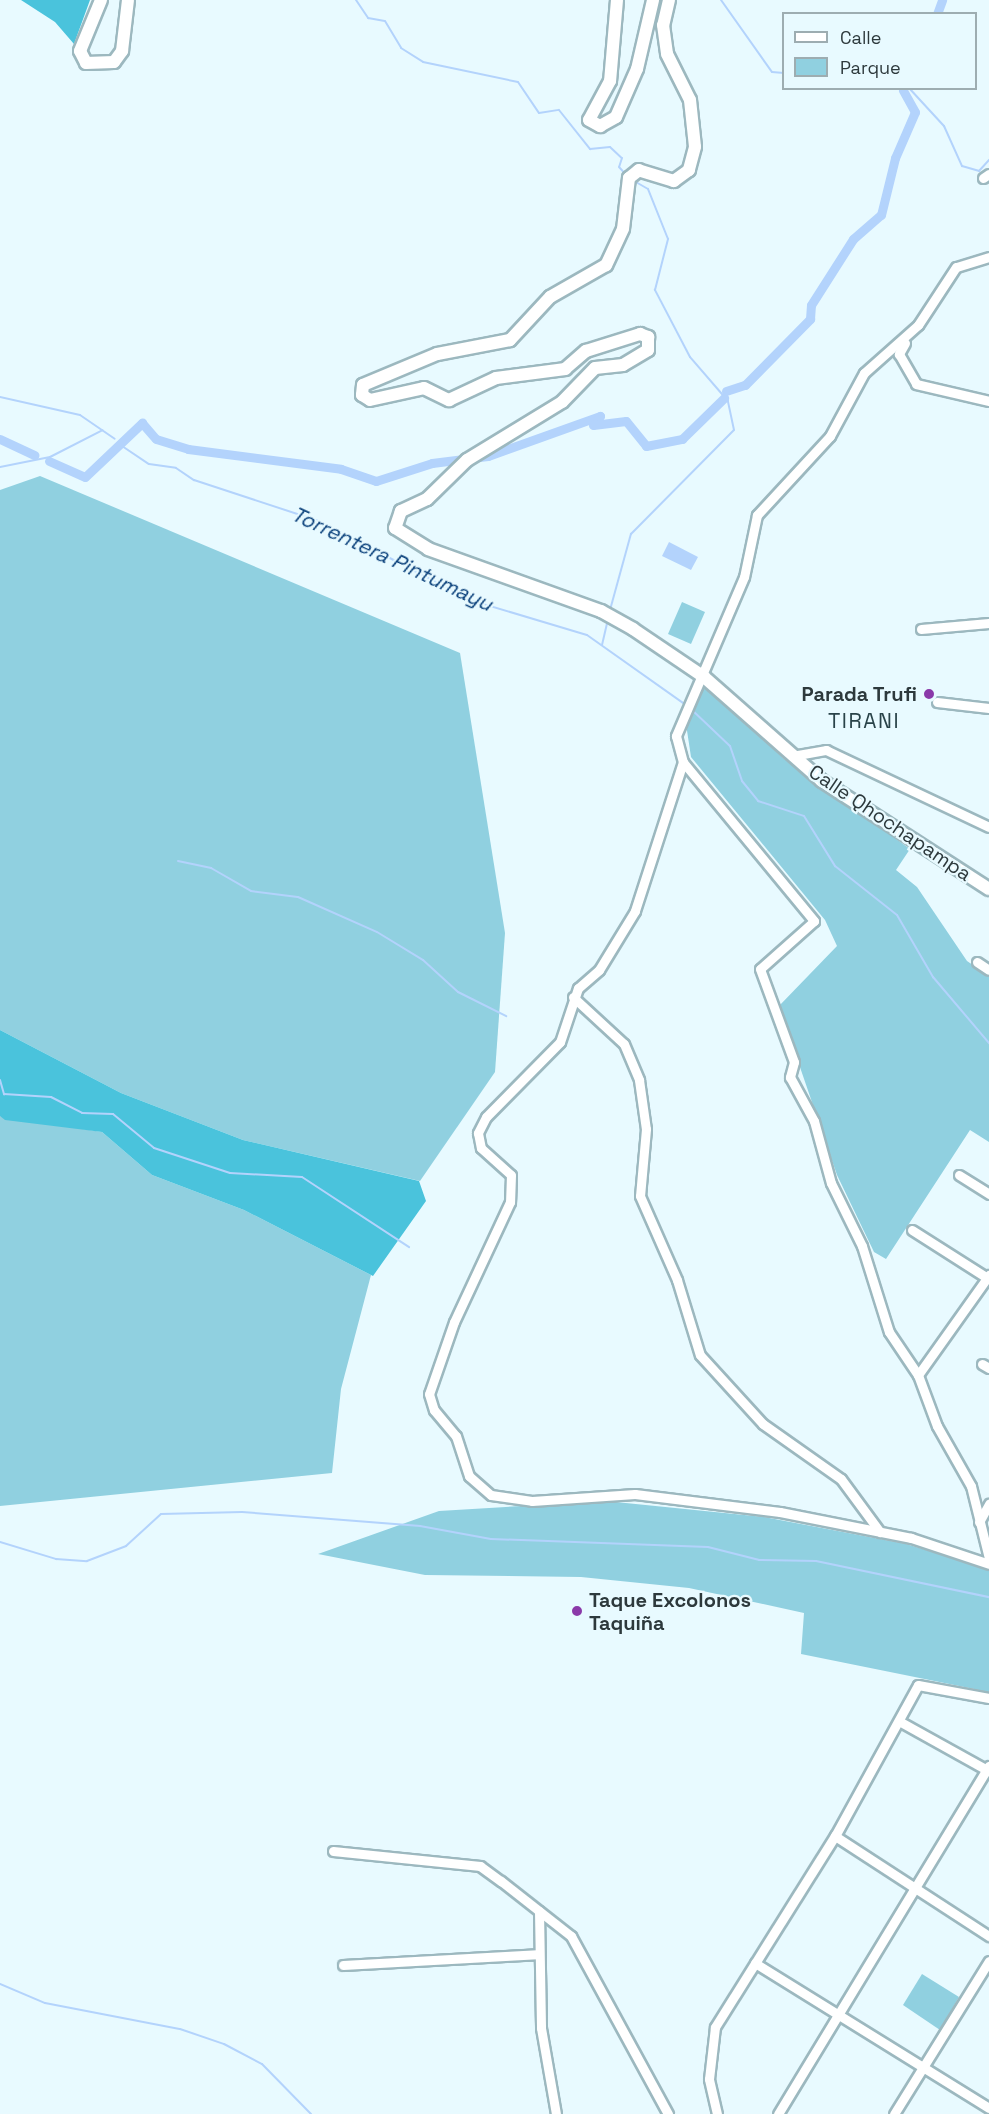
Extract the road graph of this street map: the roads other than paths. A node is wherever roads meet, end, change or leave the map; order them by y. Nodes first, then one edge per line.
1 (101, 0) edge
2 (128, 0) edge
3 (617, 0) edge
4 (653, 0) edge
5 (669, 0) edge
6 (989, 257) edge
7 (909, 337) junction
8 (989, 401) edge
9 (989, 622) edge
10 (921, 629) dead end
11 (701, 682) junction
12 (937, 702) dead end
13 (989, 708) edge
14 (792, 756) junction
15 (683, 762) junction
16 (989, 827) edge
17 (989, 889) edge
18 (977, 963) dead end
19 (989, 970) edge
20 (573, 997) junction
21 (959, 1175) dead end
22 (989, 1194) edge
23 (912, 1230) dead end
24 (988, 1277) edge
25 (918, 1375) junction
26 (989, 1504) edge
27 (979, 1522) junction
28 (880, 1532) junction
29 (989, 1558) edge
30 (989, 1564) edge
31 (989, 1698) edge
32 (899, 1721) junction
33 (988, 1768) edge
34 (834, 1836) junction
35 (333, 1851) dead end
36 (916, 1888) junction
37 (539, 1911) junction
38 (989, 1936) edge
39 (537, 1954) junction
40 (989, 1961) edge
41 (755, 1963) junction
42 (343, 1965) dead end
43 (840, 2013) junction
44 (923, 2067) junction
45 (989, 2108) edge
46 (556, 2114) edge
47 (668, 2114) edge
48 (717, 2114) edge
49 (778, 2114) edge
50 (894, 2114) edge

1 - 2 street
3 - 4 street
5 - 11 street, Calle Qhochapampa
6 - 7 street
7 - 8 street
7 - 11 street
9 - 10 street
11 - 14 street, Calle Qhochapampa
11 - 15 street
12 - 13 street
14 - 16 street
14 - 17 street, Calle Qhochapampa
15 - 20 street
15 - 25 street
18 - 19 street
20 - 28 street
20 - 28 street
21 - 22 street
23 - 24 street
24 - 25 street
25 - 27 street
26 - 27 street
27 - 29 street
28 - 30 street
31 - 32 street
32 - 33 street
32 - 34 street
33 - 36 street
34 - 36 street
34 - 41 street
35 - 37 street
36 - 38 street
36 - 43 street
37 - 39 street
37 - 47 street
39 - 42 street
39 - 46 street
40 - 44 street
41 - 43 street
41 - 48 street
43 - 44 street
43 - 49 street
44 - 45 street
44 - 50 street

